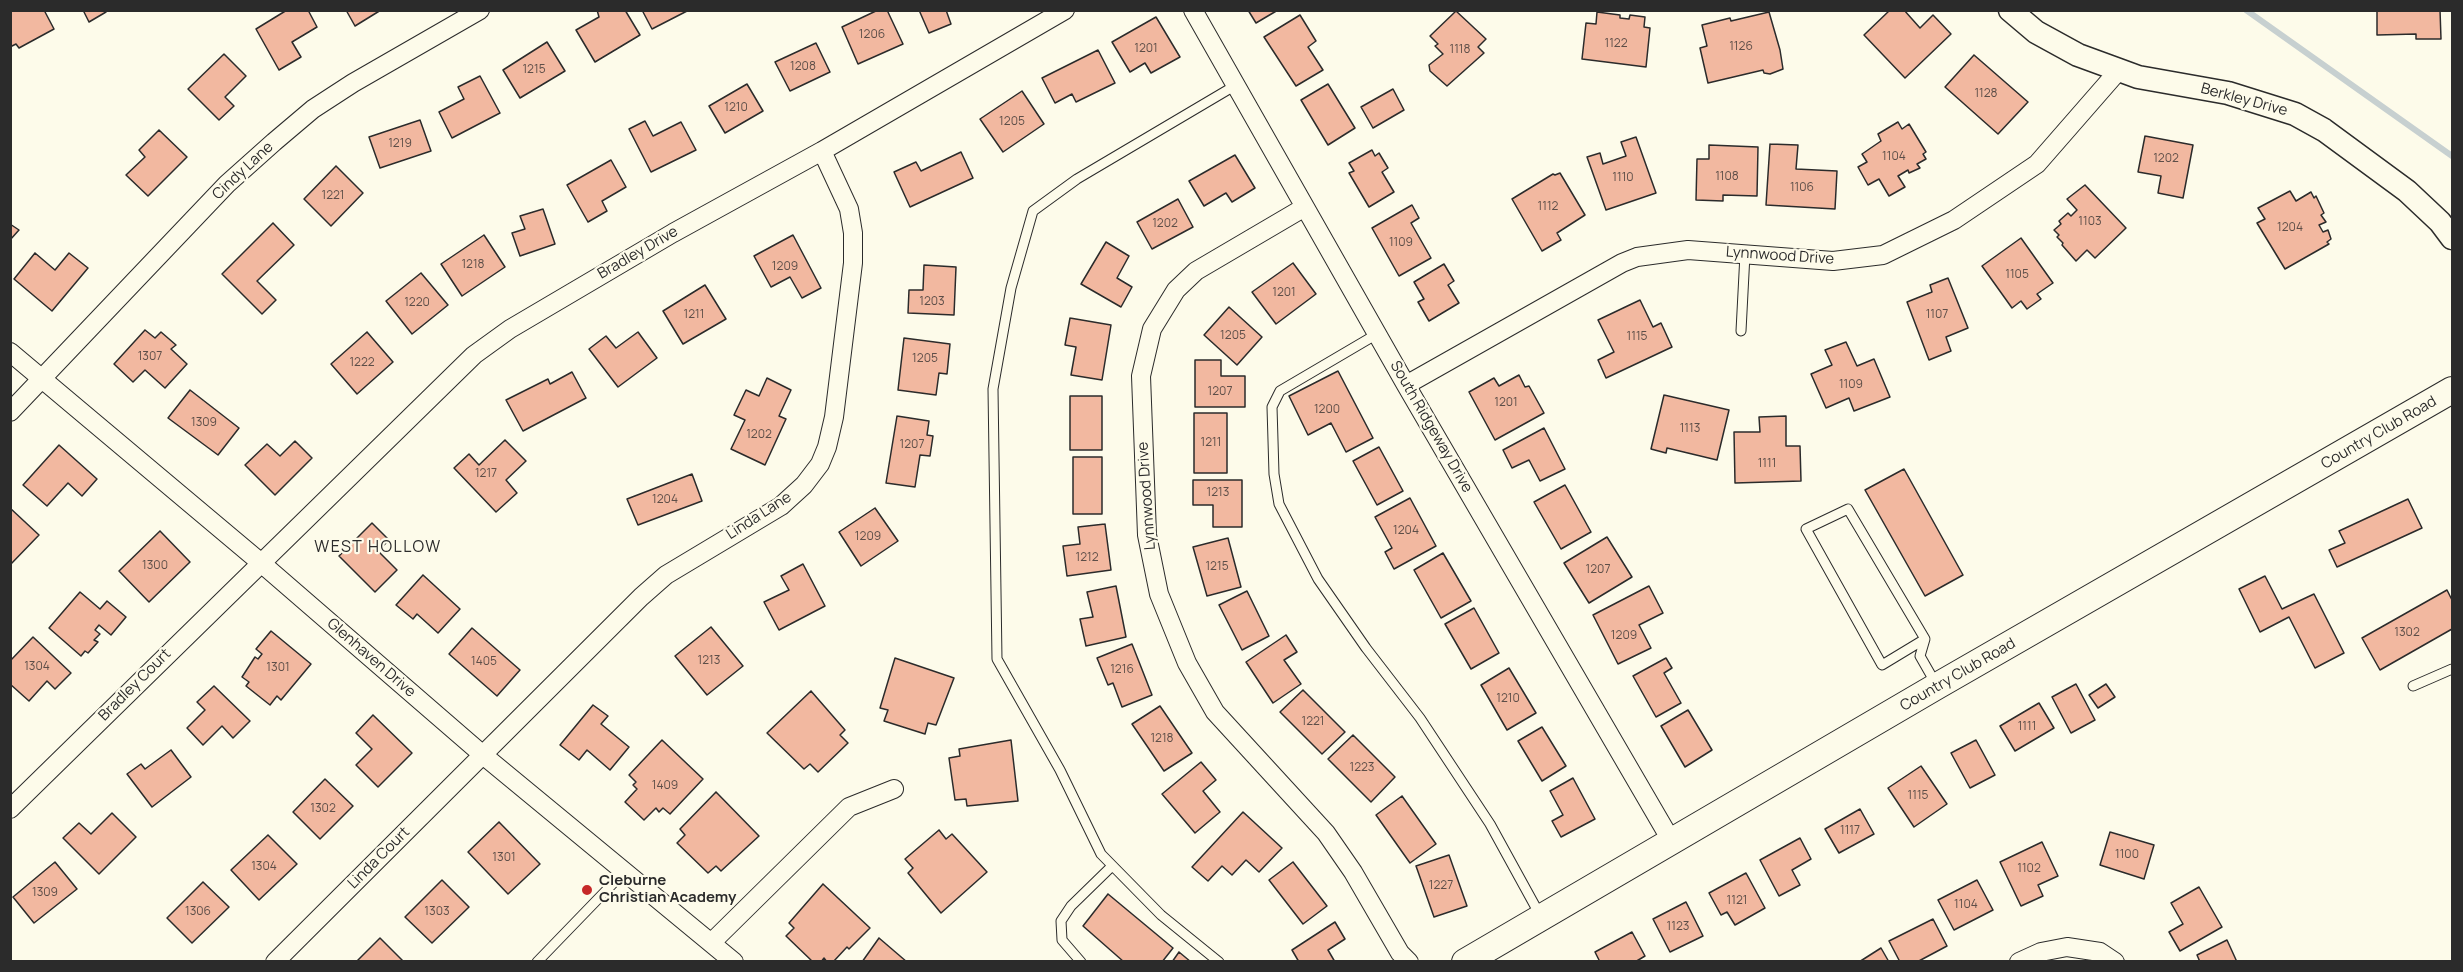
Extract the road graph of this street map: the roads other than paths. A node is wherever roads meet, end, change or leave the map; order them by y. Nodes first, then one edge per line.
1 (480, 10) edge
2 (1065, 10) edge
3 (1193, 10) edge
4 (2010, 10) edge
5 (2119, 70) junction
6 (1236, 85) junction
7 (822, 151) junction
8 (1305, 207) junction
9 (2452, 238) edge
10 (1745, 254) junction
11 (1741, 331) dead end
12 (1377, 334) junction
13 (10, 352) edge
14 (43, 379) junction
15 (1406, 385) junction
16 (2452, 390) edge
17 (10, 412) edge
18 (260, 562) junction
19 (1925, 639) junction
20 (2452, 669) edge
21 (1937, 686) junction
22 (2413, 686) dead end
23 (483, 755) junction
24 (894, 789) dead end
25 (10, 809) edge
26 (1672, 842) junction
27 (1112, 866) junction
28 (625, 871) junction
29 (1541, 918) junction
30 (712, 942) junction
31 (275, 962) edge
32 (537, 962) edge
33 (734, 962) edge
34 (1081, 962) edge
35 (1219, 962) edge
36 (1409, 962) edge
37 (1465, 962) edge
38 (2019, 962) edge
39 (2115, 962) edge

1 - 14 street, Cindy Lane
2 - 7 street, Bradley Drive
3 - 6 street, South Ridgeway Drive
4 - 5 street, Berkley Drive
5 - 9 street, Berkley Drive
5 - 10 street, Lynnwood Drive
6 - 8 street, South Ridgeway Drive
6 - 27 lane
7 - 18 street, Bradley Drive
7 - 23 street, Linda Lane
8 - 12 street, South Ridgeway Drive
8 - 36 street, Lynnwood Drive
10 - 11 lane
10 - 15 street, Lynnwood Drive
12 - 15 street, South Ridgeway Drive
12 - 29 lane
13 - 14 street, Glenhaven Drive
14 - 17 street, Cindy Lane
14 - 18 street, Glenhaven Drive
15 - 26 street, South Ridgeway Drive
16 - 21 main road, Country Club Road
18 - 23 street, Glenhaven Drive
18 - 25 street, Bradley Court
19 - 19 lane
19 - 21 lane
20 - 22 lane
21 - 26 main road, Country Club Road
23 - 28 street, Glenhaven Drive
23 - 31 street, Linda Court
24 - 30 street
26 - 29 main road, Country Club Road
27 - 34 lane
27 - 35 lane
28 - 30 street, Glenhaven Drive
28 - 32 lane
29 - 37 main road, Country Club Road
30 - 33 street, Glenhaven Drive
38 - 39 street

